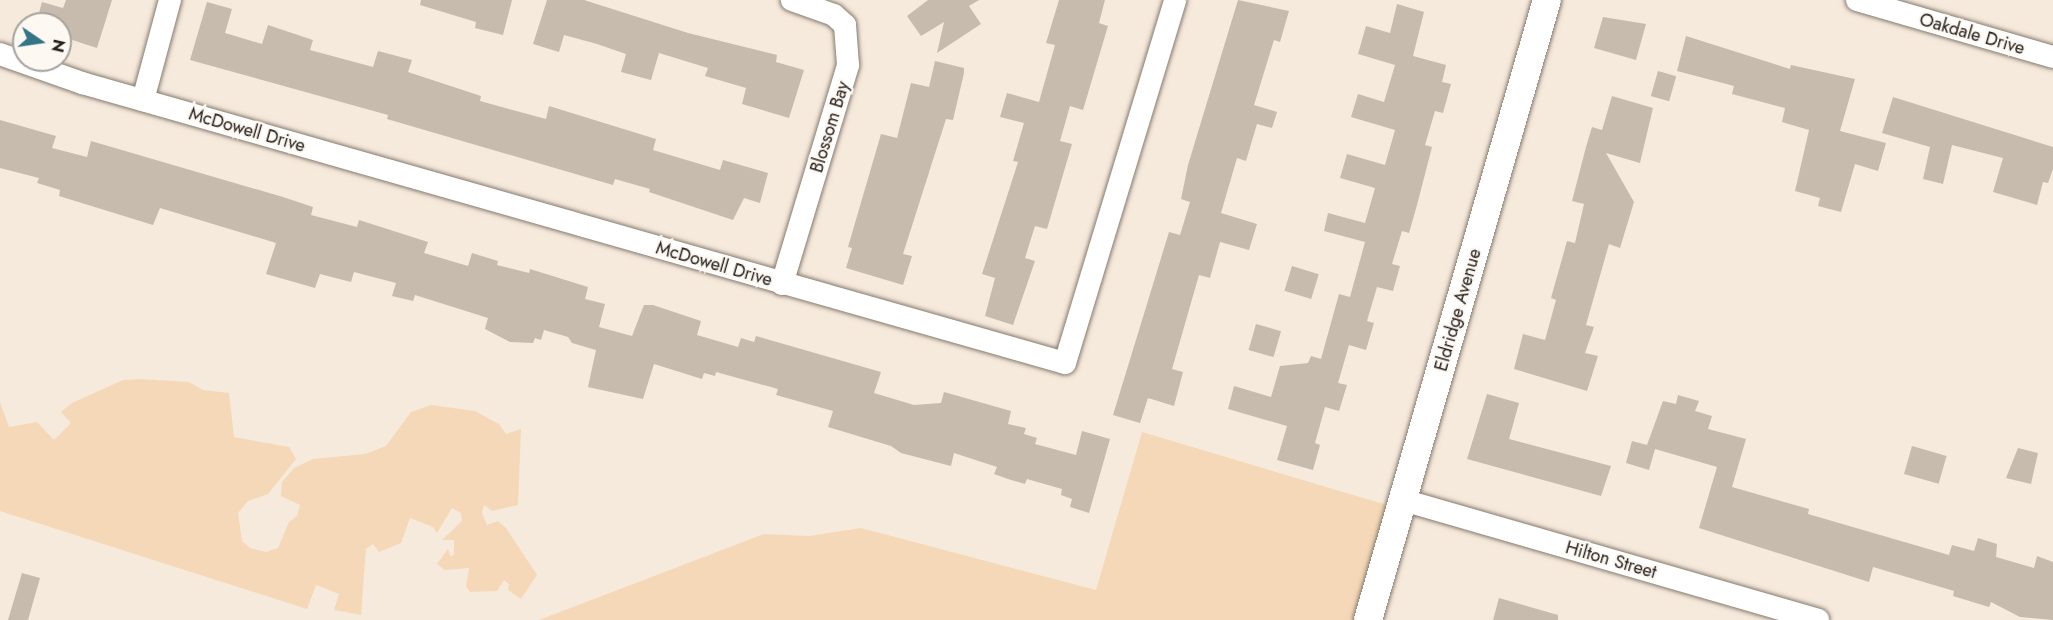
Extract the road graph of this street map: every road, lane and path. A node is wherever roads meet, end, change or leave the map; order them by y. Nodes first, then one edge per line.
1 (170, 0) edge
2 (792, 0) edge
3 (1175, 0) edge
4 (1547, 0) edge
5 (1857, 0) edge
6 (0, 54) edge
7 (2053, 57) edge
8 (143, 100) junction
9 (782, 284) junction
10 (1403, 500) junction
11 (1368, 620) edge
12 (1818, 620) edge

1 - 8 street
2 - 9 street, Blossom Bay
3 - 9 street, McDowell Drive
4 - 10 street, Eldridge Avenue
5 - 7 street, Oakdale Drive
6 - 8 street, McDowell Drive
8 - 9 street, McDowell Drive
10 - 11 street, Eldridge Avenue
10 - 12 street, Hilton Street

